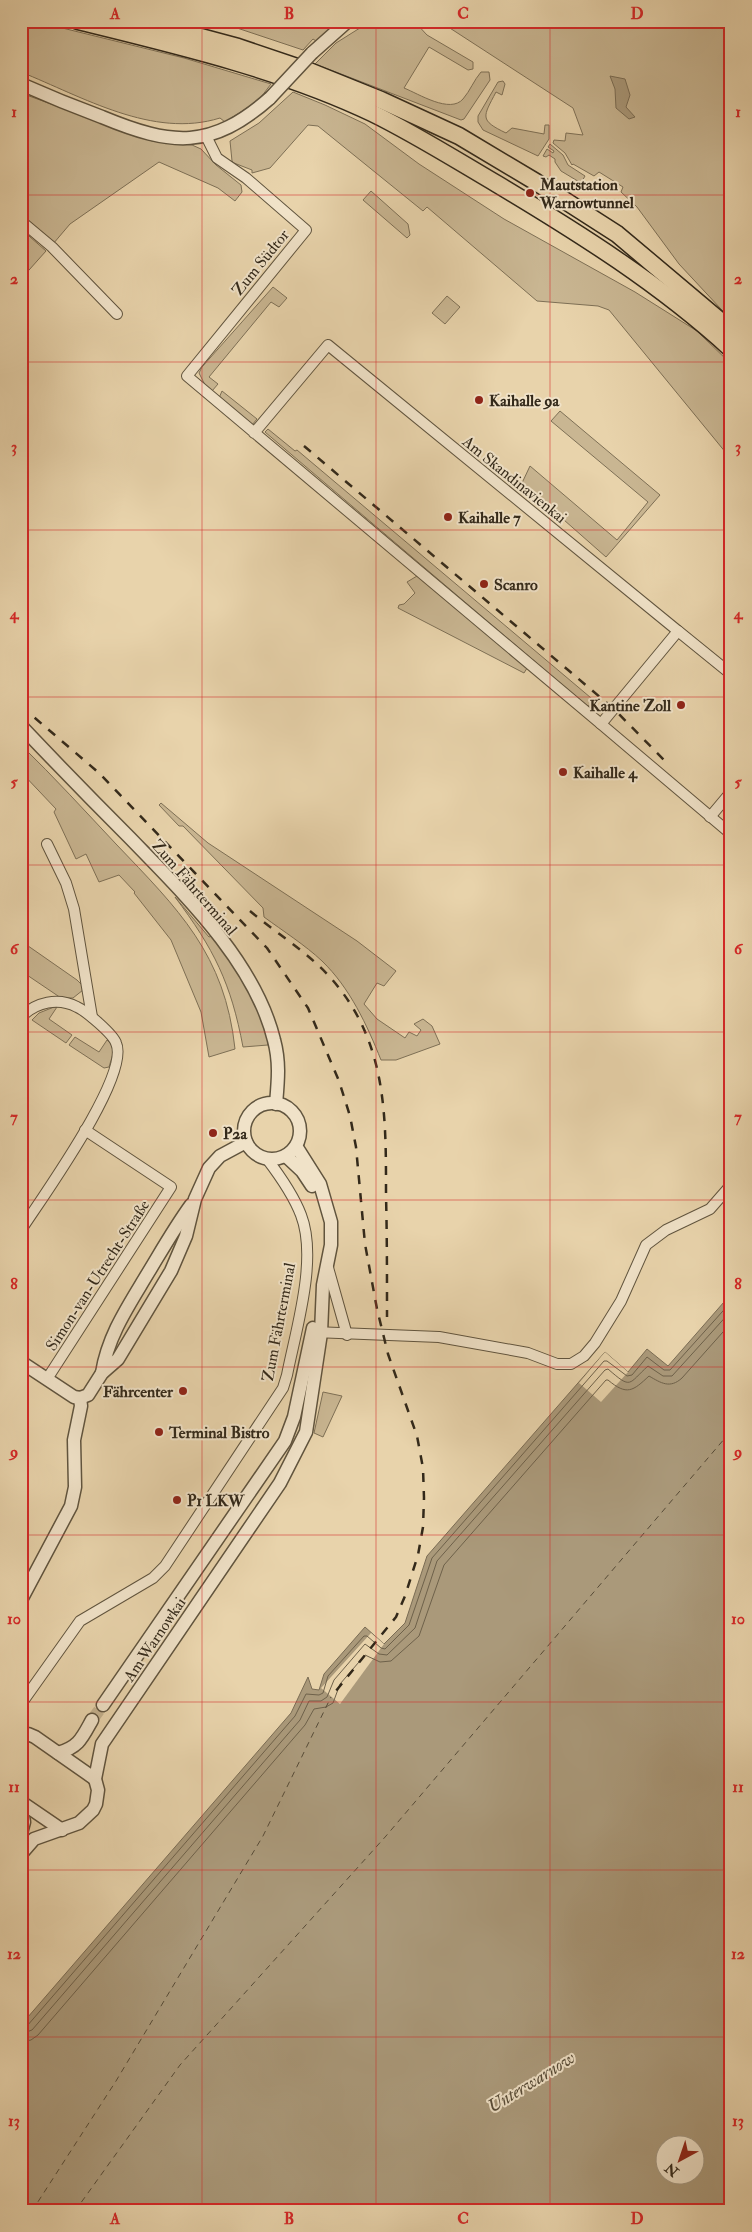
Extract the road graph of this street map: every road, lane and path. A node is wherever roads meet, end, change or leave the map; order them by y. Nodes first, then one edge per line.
1 (78, 21) edge
2 (141, 21) edge
3 (348, 21) edge
4 (21, 84) edge
5 (206, 136) junction
6 (21, 221) edge
7 (117, 314) dead end
8 (731, 330) edge
9 (731, 349) edge
10 (254, 433) junction
11 (678, 631) junction
12 (731, 674) edge
13 (601, 724) junction
14 (21, 726) edge
15 (731, 792) edge
16 (710, 817) junction
17 (731, 834) edge
18 (47, 844) dead end
19 (21, 1017) edge
20 (92, 1017) junction
21 (276, 1104) junction
22 (85, 1130) junction
23 (246, 1142) junction
24 (296, 1146) junction
25 (286, 1156) junction
26 (267, 1159) junction
27 (731, 1185) edge
28 (195, 1199) junction
29 (21, 1230) edge
30 (327, 1264) junction
31 (317, 1332) junction
32 (347, 1335) junction
33 (21, 1362) edge
34 (102, 1373) junction
35 (47, 1379) junction
36 (80, 1398) junction
37 (237, 1512) joint
38 (253, 1523) joint
39 (171, 1558) joint
40 (21, 1600) edge
41 (21, 1704) edge
42 (103, 1705) tunnel mouth
43 (92, 1720) tunnel mouth
44 (21, 1734) edge
45 (58, 1753) junction
46 (95, 1779) junction
47 (21, 1804) edge
48 (62, 1830) junction
49 (21, 1833) edge
50 (21, 1854) edge

1 - 9 highway
2 - 8 highway
3 - 5 street, bridge
4 - 5 street
5 - 10 street, Zum Südtor
6 - 7 street
10 - 11 street, Am Skandinavienkai
10 - 13 street
11 - 12 street
11 - 13 street
13 - 16 street
14 - 21 street, Zum Fährterminal
15 - 16 street
16 - 17 street
18 - 20 street
19 - 20 street
20 - 22 street
21 - 23 street
21 - 24 street
22 - 29 street
22 - 35 street, Simon-van-Utrecht-Straße
23 - 26 street, Zum Fährterminal
23 - 28 street
24 - 25 street
24 - 30 street, Zum Fährterminal
25 - 26 street
25 - 31 street, Zum Fährterminal
26 - 39 street, Zum Fährterminal
27 - 32 street
28 - 34 street
28 - 34 street
30 - 31 street, Zum Fährterminal
30 - 32 street
31 - 32 street
31 - 37 street, Zum Fährterminal
31 - 38 street, Zum Fährterminal
33 - 35 street
34 - 36 street
35 - 36 street
36 - 40 street
37 - 42 street, Am Warnowkai
38 - 46 street, Am Warnowkai
39 - 41 street, Am Warnowkai
43 - 45 street
44 - 45 street
45 - 46 street
46 - 48 street, Am Warnowkai
47 - 48 street
47 - 49 street
48 - 50 street, Am Warnowkai

